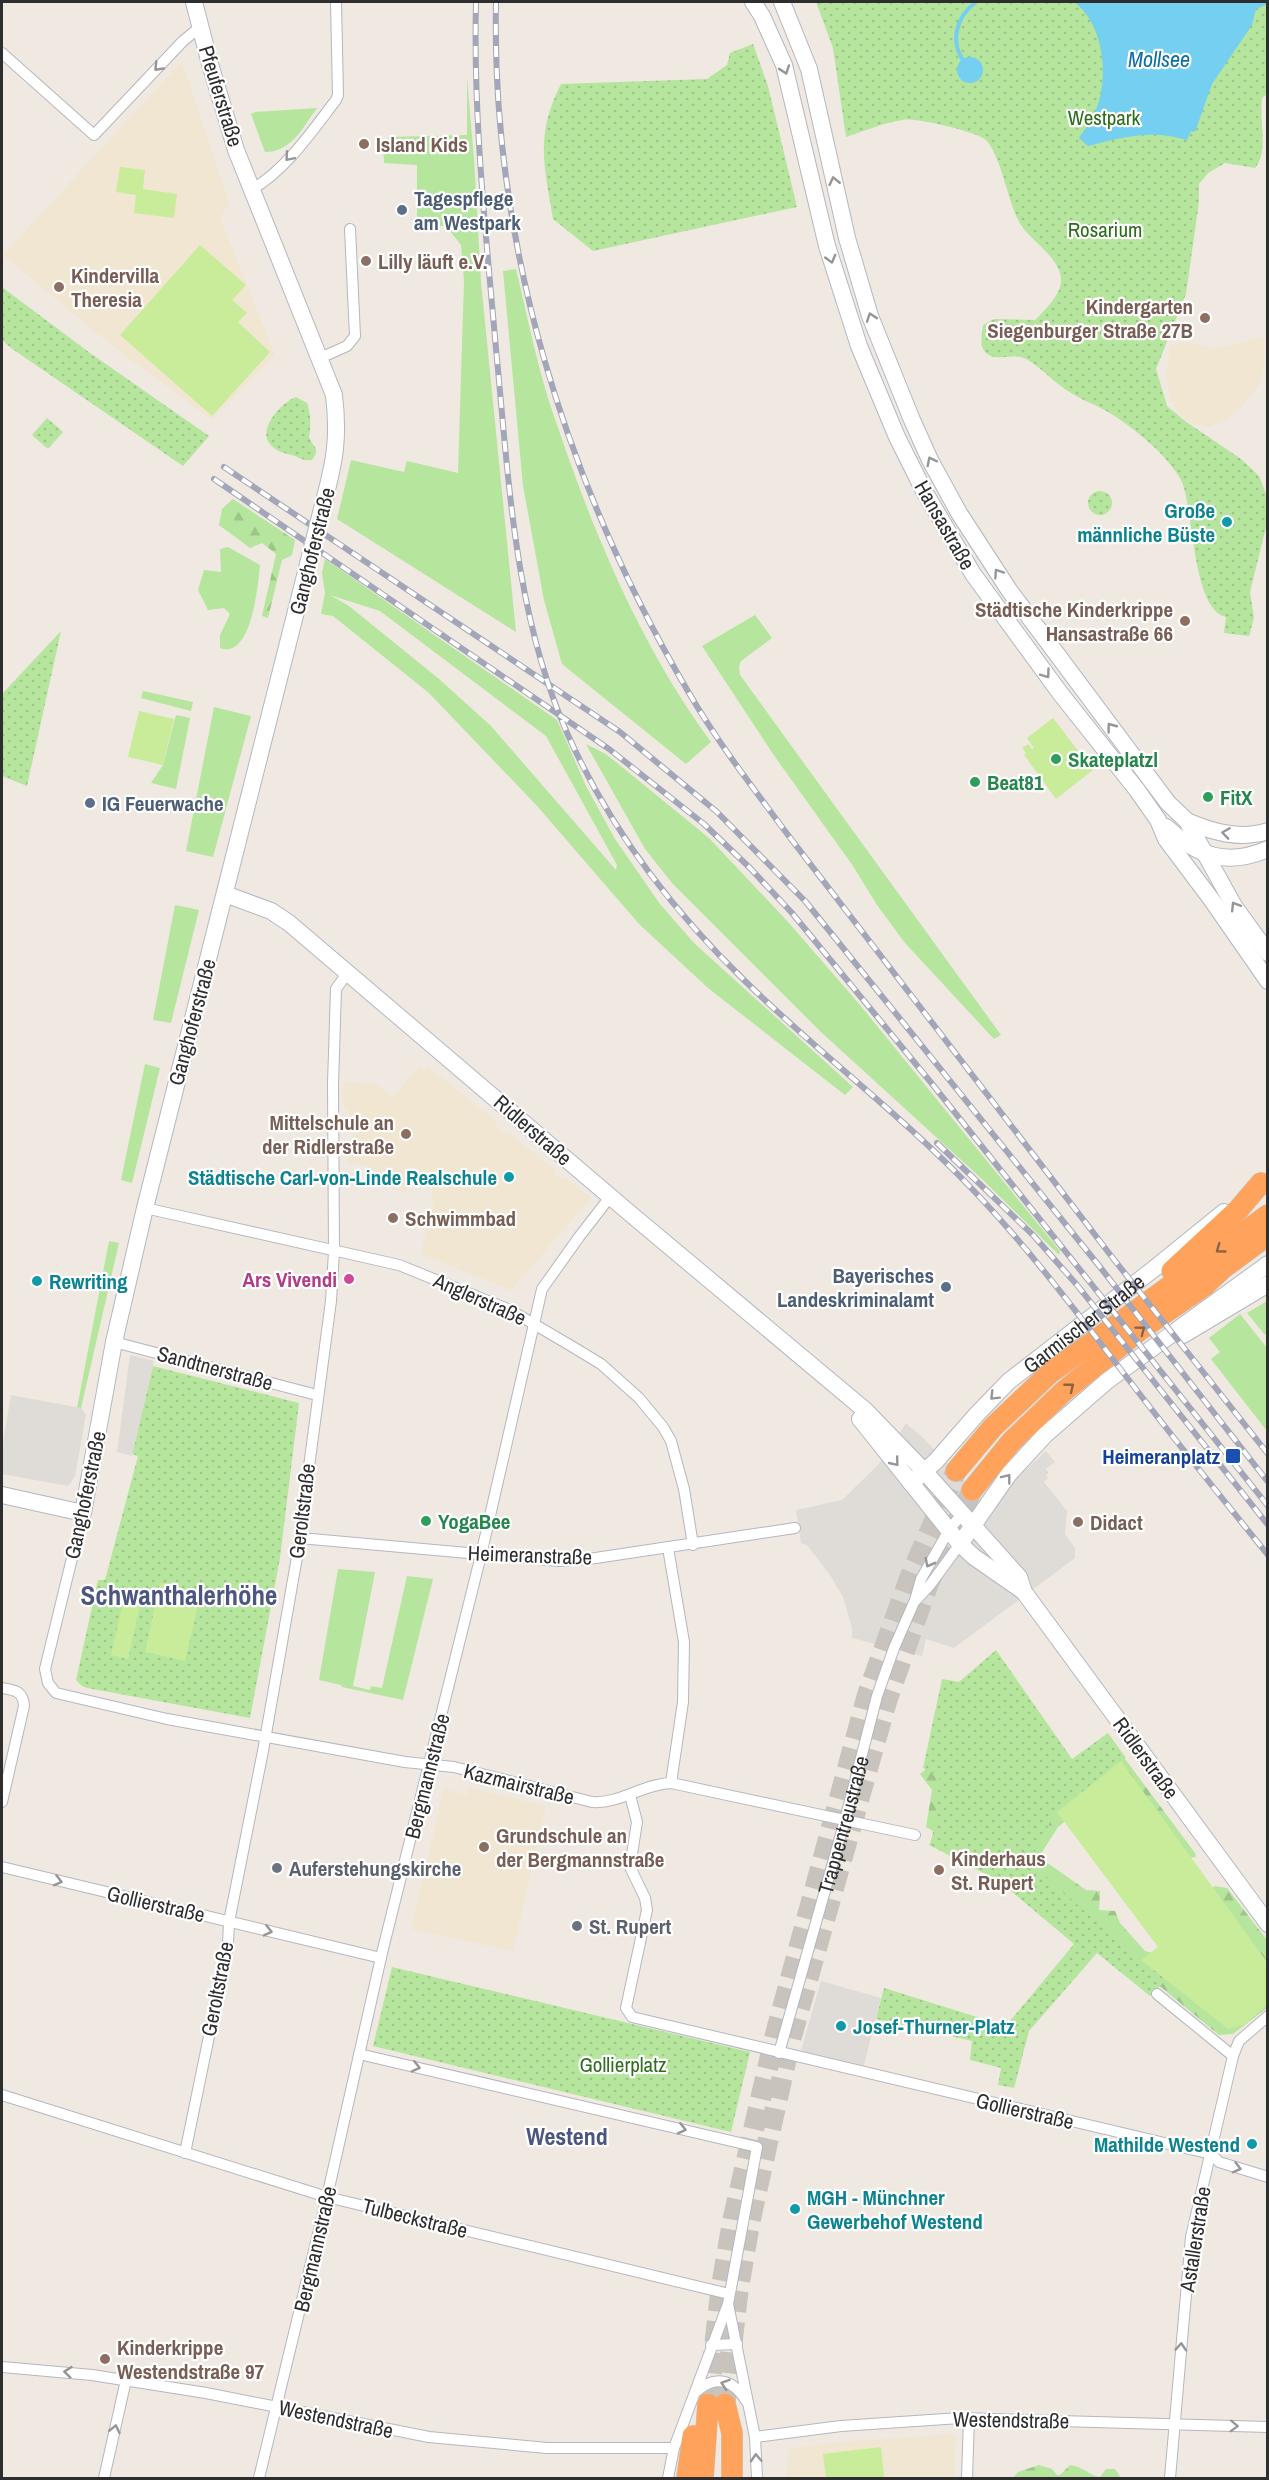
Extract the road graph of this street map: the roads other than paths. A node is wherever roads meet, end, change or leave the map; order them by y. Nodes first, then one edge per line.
1 (194, 2) edge
2 (336, 2) edge
3 (753, 2) edge
4 (782, 2) edge
5 (200, 27) junction
6 (2, 52) edge
7 (251, 190) junction
8 (350, 229) dead end
9 (320, 357) junction
10 (1158, 820) junction
11 (1187, 821) junction
12 (1268, 831) edge
13 (1268, 849) edge
14 (1208, 855) junction
15 (225, 894) junction
16 (1268, 953) edge
17 (348, 972) junction
18 (1268, 981) edge
19 (1264, 1181) edge
20 (610, 1197) junction
21 (145, 1208) junction
22 (1268, 1215) edge
23 (1268, 1235) edge
24 (1268, 1249) edge
25 (334, 1252) junction
26 (1268, 1264) edge
27 (1268, 1284) edge
28 (1204, 1286) junction
29 (1147, 1302) junction
30 (534, 1323) junction
31 (114, 1342) junction
32 (1132, 1362) junction
33 (317, 1395) junction
34 (956, 1471) tunnel mouth
35 (918, 1477) junction
36 (972, 1490) tunnel mouth
37 (2, 1495) edge
38 (83, 1512) junction
39 (967, 1520) junction
40 (795, 1528) dead end
41 (949, 1530) junction
42 (300, 1538) junction
43 (960, 1544) junction
44 (693, 1545) junction
45 (668, 1548) junction
46 (481, 1554) junction
47 (1024, 1592) junction
48 (915, 1600) junction
49 (2, 1688) edge
50 (51, 1688) joint
51 (266, 1736) junction
52 (430, 1765) junction
53 (671, 1783) junction
54 (630, 1795) junction
55 (2, 1802) edge
56 (845, 1820) junction
57 (915, 1835) dead end
58 (2, 1867) edge
59 (229, 1922) junction
60 (1268, 1924) edge
61 (381, 1958) junction
62 (1157, 1994) dead end
63 (1268, 2016) edge
64 (779, 2052) junction
65 (359, 2054) junction
66 (1233, 2056) junction
67 (2, 2095) edge
68 (185, 2153) junction
69 (1211, 2154) junction
70 (1268, 2176) edge
71 (327, 2197) junction
72 (728, 2299) junction
73 (737, 2344) junction
74 (711, 2346) junction
75 (2, 2367) edge
76 (126, 2380) junction
77 (706, 2403) junction
78 (749, 2404) junction
79 (277, 2407) junction
80 (969, 2418) junction
81 (1175, 2424) junction
82 (1268, 2427) edge
83 (755, 2438) junction
84 (674, 2448) junction
85 (104, 2478) edge
86 (259, 2478) edge
87 (668, 2478) edge
88 (687, 2478) edge
89 (703, 2478) edge
90 (721, 2478) edge
91 (732, 2478) edge
92 (757, 2478) edge
93 (967, 2478) edge
94 (1170, 2478) edge

1 - 5 street, Pfeuferstraße
2 -> 7 street
3 -> 10 street, Hansastraße
11 -> 4 street, Hansastraße
5 -> 6 street
5 - 7 street, Pfeuferstraße
7 - 9 street, Ganghoferstraße
8 - 9 street
9 - 15 street, Ganghoferstraße, bridge
10 - 14 street
10 - 18 street, Hansastraße
12 -> 11 street
11 - 14 street, Hansastraße
13 - 14 street
16 -> 14 street, Hansastraße
15 - 17 street, Ridlerstraße
15 - 21 street, Ganghoferstraße
17 - 20 street, Ridlerstraße
17 - 25 street, Geroltstraße
19 - 29 highway
19 -> 35 street, Garmischer Straße
20 - 30 street, Bergmannstraße
20 - 35 street, Ridlerstraße
21 - 25 street, Anglerstraße
21 - 31 street, Ganghoferstraße
22 -> 29 highway, Garmischer Straße
23 - 28 highway, Garmischer Straße
24 - 28 highway
25 - 30 street, Anglerstraße
25 - 33 street, Geroltstraße
26 - 32 street
27 - 32 street
36 -> 28 highway, Garmischer Straße
29 - 34 highway, Garmischer Straße
30 - 44 street, Anglerstraße
30 - 46 street, Bergmannstraße
31 - 33 street, Sandtnerstraße
31 - 38 street, Ganghoferstraße
39 -> 32 street
33 - 42 street, Geroltstraße
35 - 39 street, Ridlerstraße
35 - 41 street, Ridlerstraße
37 - 38 street
38 - 50 street, Ganghoferstraße
39 - 41 street, Trappentreustraße
39 - 43 street, Trappentreustraße
39 - 47 street, Ridlerstraße
40 - 44 street, Heimeranstraße
41 - 43 street, Ridlerstraße
41 -> 48 street, Trappentreustraße
42 - 46 street, Heimeranstraße
42 - 51 street, Geroltstraße
43 - 47 street, Ridlerstraße
43 - 48 street, Trappentreustraße
44 - 45 street, Heimeranstraße
45 - 46 street, Heimeranstraße
45 - 53 street
46 - 52 street, Bergmannstraße
47 - 60 street, Ridlerstraße
48 - 56 street, Trappentreustraße
49 - 55 street
50 - 51 street, Kazmairstraße
51 - 52 street, Kazmairstraße
51 - 59 street, Geroltstraße
52 - 54 street, Kazmairstraße
52 - 61 street, Bergmannstraße
53 - 54 street, Kazmairstraße
53 - 56 street, Kazmairstraße
54 - 64 street
56 - 57 street, Kazmairstraße
56 - 64 street, Trappentreustraße
58 -> 59 street, Gollierstraße
59 -> 61 street, Gollierstraße
59 - 68 street, Geroltstraße
61 - 65 street, Bergmannstraße
62 - 66 street
63 - 66 street, Astallerstraße
64 - 69 street, Gollierstraße
65 - 71 street, Bergmannstraße
65 -> 72 street
66 - 69 street, Astallerstraße
67 - 68 street, Tulbeckstraße
68 - 71 street, Tulbeckstraße
69 -> 70 street, Gollierstraße
81 -> 69 street, Astallerstraße
71 - 72 street, Tulbeckstraße
71 - 79 street, Bergmannstraße
72 - 73 street
72 - 74 street
73 - 74 street
73 - 78 street
74 - 77 street
76 -> 75 street, Westendstraße
76 - 79 street, Westendstraße
85 -> 76 street
78 -> 77 street
77 - 84 street
77 - 88 highway
77 - 89 highway
77 - 90 highway
77 - 91 highway
78 - 83 street
79 - 84 street, Westendstraße
79 - 86 street, Bergmannstraße
80 - 81 street, Westendstraße
80 - 83 street, Westendstraße
80 - 93 street
81 -> 82 street, Westendstraße
81 - 94 street, Astallerstraße
92 -> 83 street
84 - 87 street

